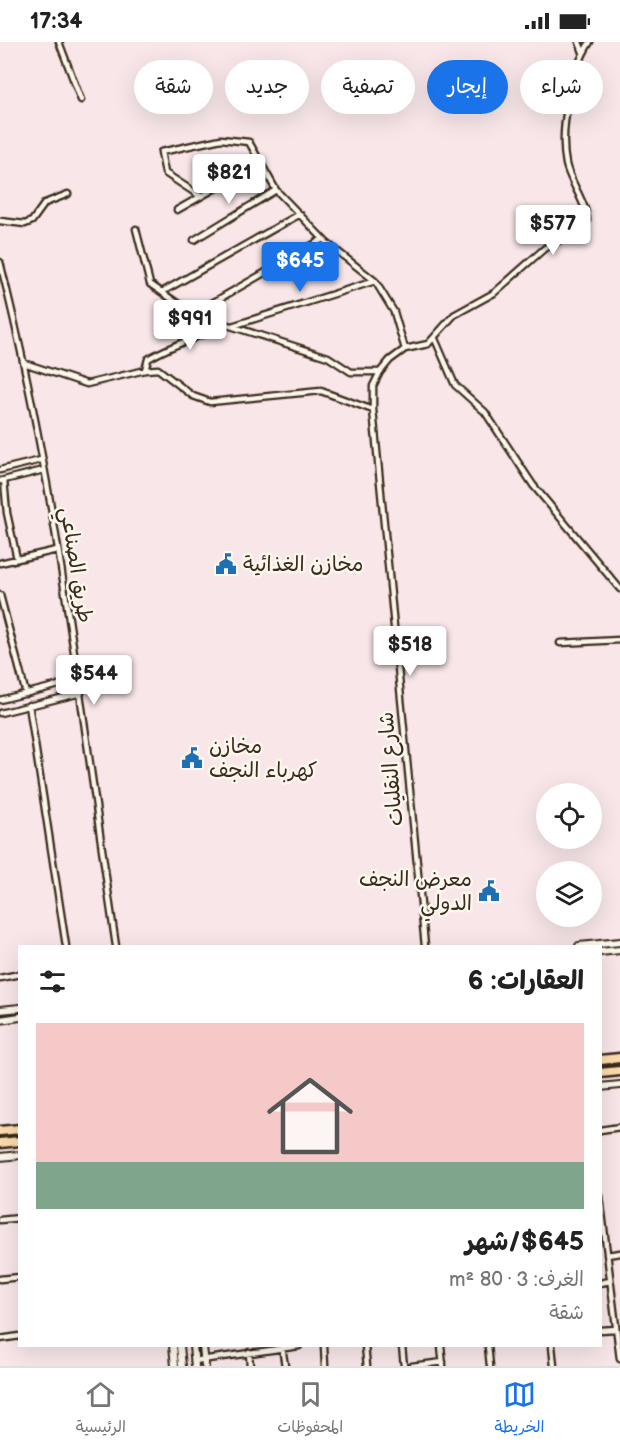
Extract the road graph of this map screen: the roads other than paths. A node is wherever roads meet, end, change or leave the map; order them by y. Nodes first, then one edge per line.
1 (59, 42) edge
2 (579, 42) edge
3 (590, 42) edge
4 (583, 52) junction
5 (81, 100) dead end
6 (260, 163) junction
7 (276, 190) junction
8 (68, 194) dead end
9 (200, 196) junction
10 (177, 210) dead end
11 (300, 214) junction
12 (0, 221) edge
13 (136, 229) dead end
14 (323, 239) junction
15 (194, 240) dead end
16 (0, 262) edge
17 (375, 280) junction
18 (162, 292) junction
19 (193, 314) junction
20 (225, 324) junction
21 (232, 326) junction
22 (435, 339) junction
23 (405, 349) junction
24 (23, 362) junction
25 (145, 370) junction
26 (380, 372) junction
27 (373, 410) junction
28 (41, 460) junction
29 (0, 470) edge
30 (44, 470) junction
31 (2, 481) edge
32 (8, 513) junction
33 (0, 515) edge
34 (57, 550) junction
35 (17, 559) junction
36 (0, 563) edge
37 (620, 589) edge
38 (0, 595) edge
39 (620, 640) edge
40 (560, 643) dead end
41 (79, 680) junction
42 (81, 693) junction
43 (26, 694) junction
44 (0, 700) edge
45 (29, 705) junction
46 (0, 713) edge
47 (620, 942) edge
48 (66, 945) edge
49 (116, 945) edge
50 (424, 945) edge
51 (589, 945) edge
52 (620, 950) edge
53 (602, 952) edge
54 (18, 974) edge
55 (0, 978) edge
56 (18, 1008) edge
57 (0, 1010) edge
58 (18, 1017) edge
59 (0, 1020) edge
60 (620, 1058) edge
61 (602, 1060) edge
62 (620, 1071) edge
63 (602, 1073) edge
64 (620, 1085) edge
65 (602, 1087) edge
66 (620, 1127) edge
67 (18, 1129) edge
68 (602, 1130) edge
69 (0, 1131) edge
70 (18, 1141) edge
71 (0, 1143) edge
72 (18, 1155) edge
73 (0, 1157) edge
74 (18, 1218) edge
75 (0, 1220) edge
76 (602, 1221) edge
77 (620, 1253) edge
78 (607, 1255) junction
79 (18, 1277) edge
80 (0, 1279) edge
81 (610, 1281) junction
82 (602, 1282) edge
83 (616, 1329) junction
84 (602, 1330) edge
85 (18, 1336) edge
86 (0, 1339) edge
87 (173, 1347) edge
88 (180, 1347) edge
89 (193, 1347) edge
90 (203, 1347) edge
91 (282, 1347) joint
92 (324, 1347) edge
93 (365, 1347) edge
94 (402, 1347) edge
95 (441, 1347) edge
96 (488, 1347) edge
97 (552, 1347) edge
98 (249, 1352) junction
99 (620, 1359) edge
100 (205, 1362) edge
101 (194, 1363) edge
102 (443, 1364) edge
103 (175, 1366) edge
104 (182, 1366) edge
105 (250, 1366) edge
106 (285, 1366) edge
107 (325, 1366) edge
108 (367, 1366) edge
109 (404, 1366) edge
110 (412, 1366) edge
111 (490, 1366) edge
112 (554, 1366) edge

1 - 5 street
2 - 4 street
3 - 4 street
4 - 22 street
6 - 7 street
6 - 9 street
6 - 9 street
7 - 11 street
7 - 15 street
8 - 12 street
9 - 10 street
11 - 14 street
11 - 18 street
13 - 18 street
14 - 17 street
14 - 19 street
16 - 24 street, طريق الصناعي
17 - 21 street
17 - 23 street
18 - 19 street
19 - 20 street
20 - 21 street
20 - 25 street
21 - 26 street
22 - 23 street
22 - 37 street
23 - 26 street
24 - 25 street
24 - 28 street, طريق الصناعي
25 - 27 street
26 - 27 street, شارع النقليات
27 - 50 street, شارع النقليات
28 - 29 street
28 - 30 street, طريق الصناعي
30 - 31 street
30 - 34 street, طريق الصناعي
31 - 32 street
32 - 33 street
32 - 35 street
34 - 35 street
34 - 41 street, طريق الصناعي
35 - 36 street
38 - 43 street
39 - 40 street
41 - 42 street, طريق الصناعي
41 - 43 street
42 - 45 street
42 - 49 street, طريق الصناعي
43 - 44 street
45 - 46 street
45 - 48 street
47 - 51 street
52 - 53 street
54 - 55 street
56 - 57 street
58 - 59 street
60 - 61 highway
62 - 63 highway
64 - 65 street
66 - 68 street
67 - 69 highway
70 - 71 highway
72 - 73 street
74 - 75 street
76 - 78 street
77 - 78 street
78 - 81 street
79 - 80 street
81 - 82 street
81 - 83 street
83 - 84 street
83 - 99 street
85 - 86 street
87 - 103 street
88 - 104 street
89 - 101 street
90 - 100 street
91 - 98 street
91 - 106 street
92 - 107 street
93 - 108 street
94 - 109 street
95 - 102 street
96 - 111 street
97 - 112 street
98 - 100 street
98 - 105 street
100 - 101 street
102 - 110 street

